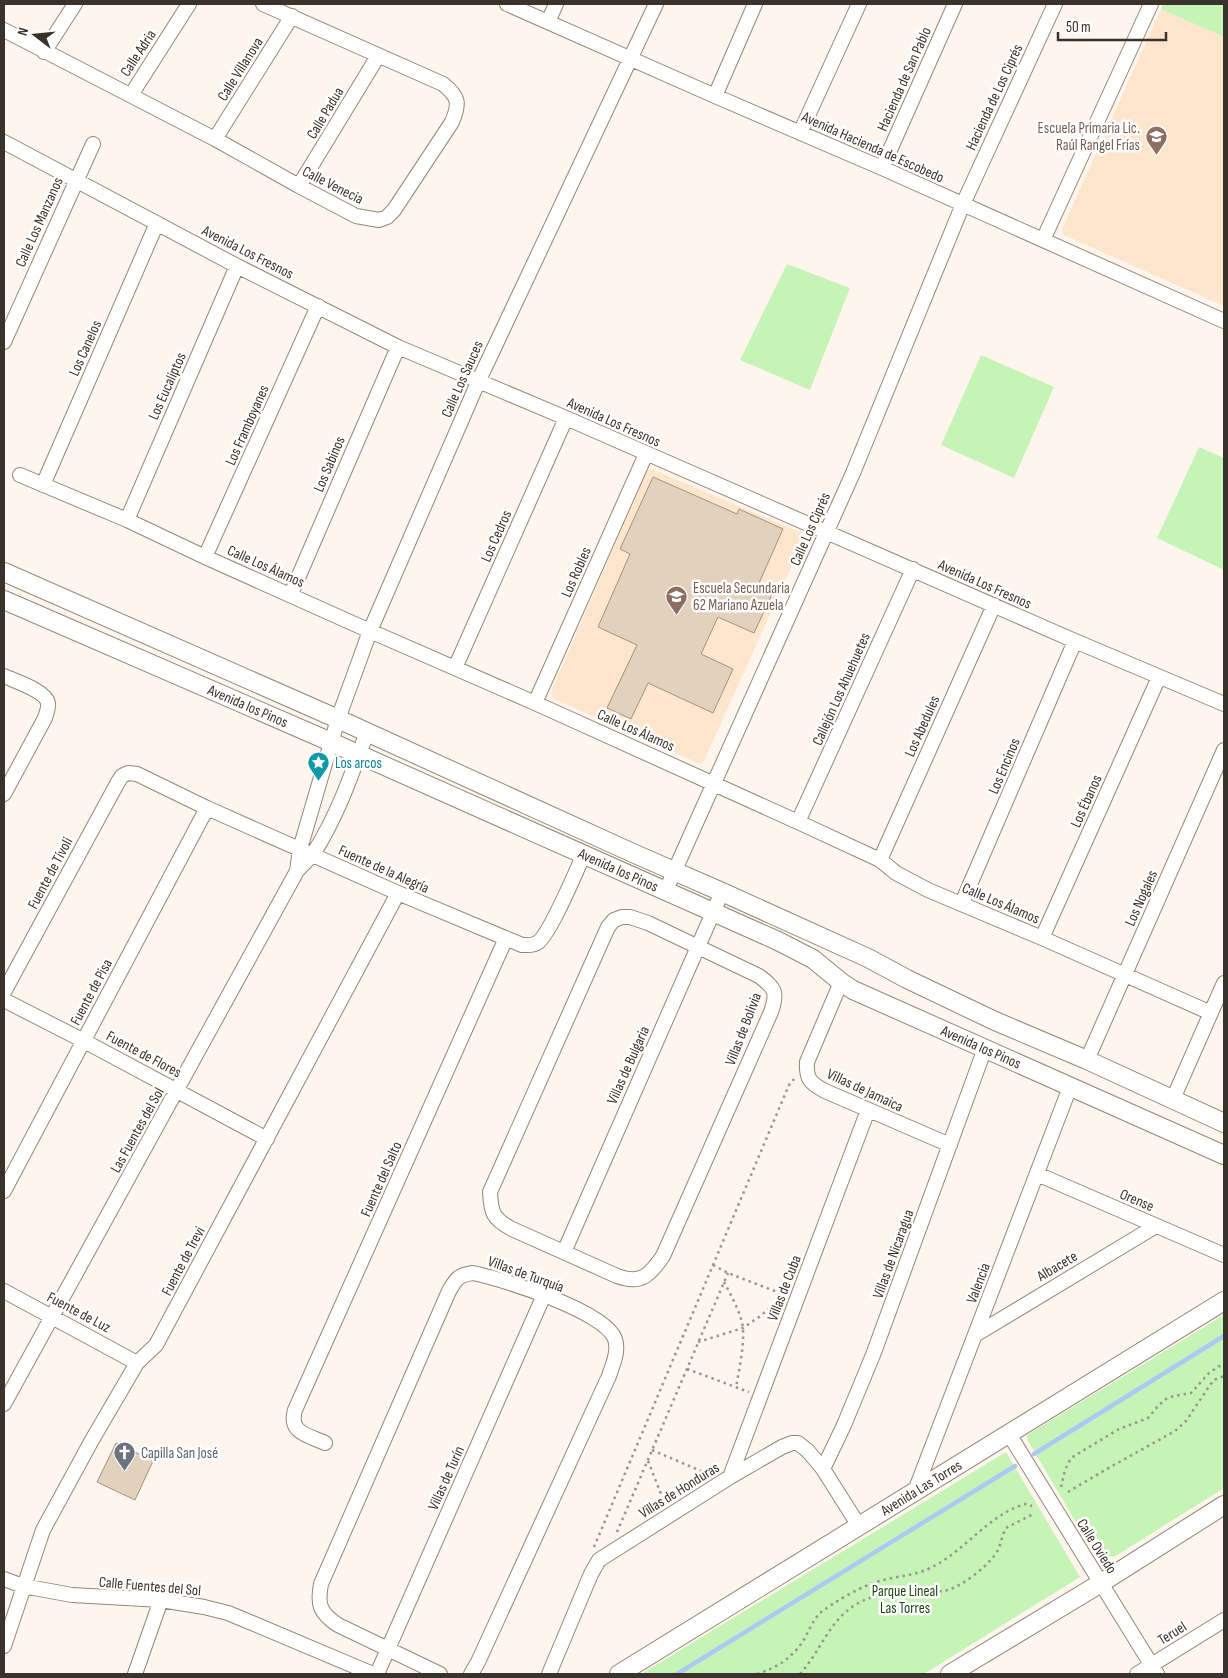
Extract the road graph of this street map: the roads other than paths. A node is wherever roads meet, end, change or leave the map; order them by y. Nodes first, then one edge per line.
1 (75, 4) edge
2 (189, 4) edge
3 (263, 4) edge
4 (507, 4) edge
5 (556, 4) edge
6 (656, 4) edge
7 (755, 4) edge
8 (859, 4) edge
9 (956, 4) edge
10 (1055, 4) edge
11 (1151, 4) edge
12 (292, 16) junction
13 (548, 22) junction
14 (4, 30) edge
15 (44, 52) junction
16 (378, 56) junction
17 (631, 58) junction
18 (130, 95) junction
19 (716, 96) junction
20 (800, 133) junction
21 (214, 139) junction
22 (4, 142) edge
23 (93, 144) dead end
24 (882, 168) junction
25 (76, 179) junction
26 (299, 186) junction
27 (963, 204) junction
28 (157, 223) junction
29 (1043, 240) junction
30 (237, 266) junction
31 (318, 306) junction
32 (1224, 321) edge
33 (4, 342) edge
34 (398, 347) junction
35 (479, 380) junction
36 (566, 418) junction
37 (646, 454) junction
38 (20, 475) dead end
39 (43, 485) junction
40 (127, 520) junction
41 (827, 532) junction
42 (205, 557) junction
43 (913, 569) junction
44 (4, 572) edge
45 (291, 594) junction
46 (4, 600) edge
47 (994, 605) junction
48 (126, 626) junction
49 (370, 631) junction
50 (1075, 641) junction
51 (115, 648) junction
52 (455, 668) junction
53 (4, 676) edge
54 (1159, 677) junction
55 (535, 703) junction
56 (1224, 704) edge
57 (338, 719) junction
58 (367, 732) junction
59 (331, 742) junction
60 (1224, 750) edge
61 (359, 754) junction
62 (128, 773) joint
63 (714, 784) junction
64 (4, 794) edge
65 (207, 808) junction
66 (798, 822) junction
67 (306, 852) junction
68 (584, 854) junction
69 (880, 860) junction
70 (674, 871) junction
71 (666, 890) junction
72 (722, 892) junction
73 (398, 893) junction
74 (962, 903) junction
75 (714, 912) junction
76 (506, 938) junction
77 (1042, 938) junction
78 (699, 946) junction
79 (1125, 974) junction
80 (841, 982) junction
81 (1224, 983) edge
82 (4, 992) edge
83 (4, 1000) edge
84 (1211, 1013) junction
85 (995, 1021) junction
86 (84, 1041) junction
87 (985, 1048) junction
88 (1087, 1060) junction
89 (1070, 1087) junction
90 (177, 1090) junction
91 (1173, 1099) junction
92 (868, 1110) junction
93 (1224, 1123) edge
94 (267, 1139) junction
95 (950, 1145) junction
96 (1224, 1155) edge
97 (1037, 1174) junction
98 (4, 1191) edge
99 (1156, 1226) junction
100 (564, 1252) junction
101 (1224, 1255) edge
102 (4, 1291) edge
103 (544, 1295) junction
104 (1224, 1301) edge
105 (52, 1316) junction
106 (975, 1335) junction
107 (137, 1363) junction
108 (4, 1404) edge
109 (1009, 1434) junction
110 (325, 1443) dead end
111 (823, 1469) junction
112 (727, 1479) junction
113 (915, 1491) junction
114 (1224, 1505) edge
115 (859, 1526) junction
116 (4, 1578) edge
117 (1101, 1583) junction
118 (23, 1586) junction
119 (161, 1600) junction
120 (1224, 1620) edge
121 (4, 1646) edge
122 (388, 1650) junction
123 (1154, 1670) edge
124 (136, 1674) edge
125 (375, 1674) edge
126 (440, 1674) edge
127 (471, 1674) edge
128 (550, 1674) edge
129 (619, 1674) edge
130 (950, 1674) edge
131 (1137, 1674) edge

1 - 15 street
2 - 18 street, Calle Adria
3 - 12 street, Calle Venecia
4 - 13 street, Avenida Hacienda de Escobedo
5 - 13 street
6 - 17 street, Calle Los Sauces
7 - 19 street
8 - 20 street
9 - 24 street, Hacienda de San Pablo
10 - 27 street, Hacienda de Los Ciprés
11 - 29 street
12 - 16 street, Calle Venecia
12 - 21 street, Calle Villanova
13 - 17 street, Avenida Hacienda de Escobedo
14 - 15 street, Calle Venecia
15 - 18 street, Calle Venecia
16 - 26 street, Calle Padua
16 - 26 street, Calle Venecia
17 - 19 street, Avenida Hacienda de Escobedo
17 - 35 street, Calle Los Sauces
18 - 21 street, Calle Venecia
19 - 20 street, Avenida Hacienda de Escobedo
20 - 24 street, Avenida Hacienda de Escobedo
21 - 26 street, Calle Venecia
22 - 25 street, Avenida Los Fresnos
23 - 25 street, Calle Los Manzanos
24 - 27 street, Avenida Hacienda de Escobedo
25 - 28 street, Avenida Los Fresnos
25 - 33 street, Calle Los Manzanos
27 - 29 street, Avenida Hacienda de Escobedo
27 - 41 street, Calle Los Ciprés
28 - 30 street, Avenida Los Fresnos
28 - 39 street, Los Canelos
29 - 32 street, Avenida Hacienda de Escobedo
30 - 31 street, Avenida Los Fresnos
30 - 40 street, Los Eucaliptos
31 - 34 street, Avenida Los Fresnos
31 - 42 street, Los Framboyanes
34 - 35 street, Avenida Los Fresnos
34 - 45 street, Los Sabinos
35 - 36 street, Avenida Los Fresnos
35 - 49 street, Calle Los Sauces
36 - 37 street, Avenida Los Fresnos
36 - 52 street, Los Cedros
37 - 41 street, Avenida Los Fresnos
37 - 55 street, Los Robles
38 - 39 street, Calle Los Álamos
39 - 40 street, Calle Los Álamos
40 - 42 street, Calle Los Álamos
41 - 43 street, Avenida Los Fresnos
41 - 63 street, Calle Los Ciprés
42 - 45 street, Calle Los Álamos
43 - 47 street, Avenida Los Fresnos
43 - 66 street, Callejón Los Ahuehuetes
44 - 48 street, Avenida los Pinos
45 - 49 street, Calle Los Álamos
46 - 51 street, Avenida los Pinos
47 - 50 street, Avenida Los Fresnos
47 - 69 street, Los Abedules
48 - 51 street
48 - 57 street, Avenida los Pinos
49 - 52 street, Calle Los Álamos
49 - 57 street, Calle Los Sauces
50 - 54 street, Avenida Los Fresnos
50 - 74 street, Los Encinos
51 - 59 street, Avenida los Pinos
52 - 55 street, Calle Los Álamos
53 - 64 street
54 - 56 street, Avenida Los Fresnos
54 - 77 street, Los Ébanos
55 - 63 street, Calle Los Álamos
57 - 58 street, Avenida los Pinos
57 - 59 street, Calle Los Sauces
58 - 61 street, Las Fuentes del Sol
58 - 70 street, Avenida los Pinos
59 - 61 street, Avenida los Pinos
59 - 67 street, Las Fuentes del Sol
60 - 79 street, Los Nogales
61 - 67 street, Las Fuentes del Sol
61 - 68 street, Avenida los Pinos
62 - 65 street, Fuente de la Alegría
62 - 82 street, Fuente de Tívoli
63 - 66 street, Calle Los Álamos
63 - 70 street, Calle Los Ciprés
65 - 67 street, Fuente de la Alegría
65 - 86 street, Fuente de Pisa
66 - 69 street, Calle Los Álamos
67 - 73 street, Fuente de la Alegría
67 - 90 street, Las Fuentes del Sol
68 - 71 street, Avenida los Pinos
68 - 76 street, Fuente de la Alegría
69 - 74 street, Calle Los Álamos
70 - 71 street, Calle Los Ciprés
70 - 72 street, Avenida los Pinos
71 - 75 street, Avenida los Pinos
72 - 75 street, Villas de Bulgaria
72 - 85 street, Avenida los Pinos
73 - 76 street, Fuente de la Alegría
73 - 94 street, Fuente de Trevi
74 - 77 street, Calle Los Álamos
75 - 78 street, Villas de Bulgaria
75 - 80 street, Avenida los Pinos
76 - 110 street, Fuente del Salto
77 - 79 street, Calle Los Álamos
78 - 100 street, Villas de Bulgaria
78 - 100 street, Villas de Bolivia
78 - 100 street, Villas de Bolivia
79 - 84 street, Calle Los Álamos
79 - 88 street, Los Nogales
80 - 87 street, Avenida los Pinos
80 - 92 street, Villas de Jamaica
81 - 84 street
83 - 86 street, Fuente de Flores
84 - 91 street
85 - 87 street
85 - 88 street, Avenida los Pinos
86 - 90 street, Fuente de Flores
86 - 98 street, Fuente de Pisa
87 - 89 street, Avenida los Pinos
87 - 95 street, Villas de Nicaragua
88 - 91 street, Avenida los Pinos
89 - 96 street, Avenida los Pinos
89 - 97 street, Valencia
90 - 94 street, Fuente de Flores
90 - 105 street, Las Fuentes del Sol
91 - 93 street, Avenida los Pinos
92 - 95 street, Villas de Jamaica
92 - 112 street, Villas de Cuba
94 - 107 street, Fuente de Trevi
95 - 111 street, Villas de Nicaragua
97 - 99 street, Orense
97 - 106 street, Valencia
99 - 101 street, Orense
99 - 106 street, Albacete
102 - 105 street, Fuente de Luz
103 - 122 street, Villas de Turín
103 - 122 street, Villas de Turquía
103 - 127 street, Villas de Turquía
104 - 109 street, Avenida Las Torres
105 - 107 street, Fuente de Luz
105 - 108 street, Las Fuentes del Sol
106 - 113 street, Valencia
107 - 118 street, Fuente de Trevi
109 - 113 street, Avenida Las Torres
109 - 117 street, Calle Oviedo
111 - 112 street, Villas de Honduras
111 - 115 street, Villas de Honduras
112 - 128 street, Villas de Honduras
113 - 115 street, Avenida Las Torres
114 - 117 street
115 - 129 street, Avenida Las Torres
116 - 118 street, Calle Fuentes del Sol
117 - 123 street, Calle Oviedo
117 - 130 street
118 - 119 street, Calle Fuentes del Sol
118 - 121 street, Fuente de Trevi
119 - 124 street
119 - 125 street, Calle Fuentes del Sol
120 - 123 street, Teruel
122 - 125 street, Villas de Turín
122 - 126 street, Villas de Turquía
123 - 131 street, Teruel

